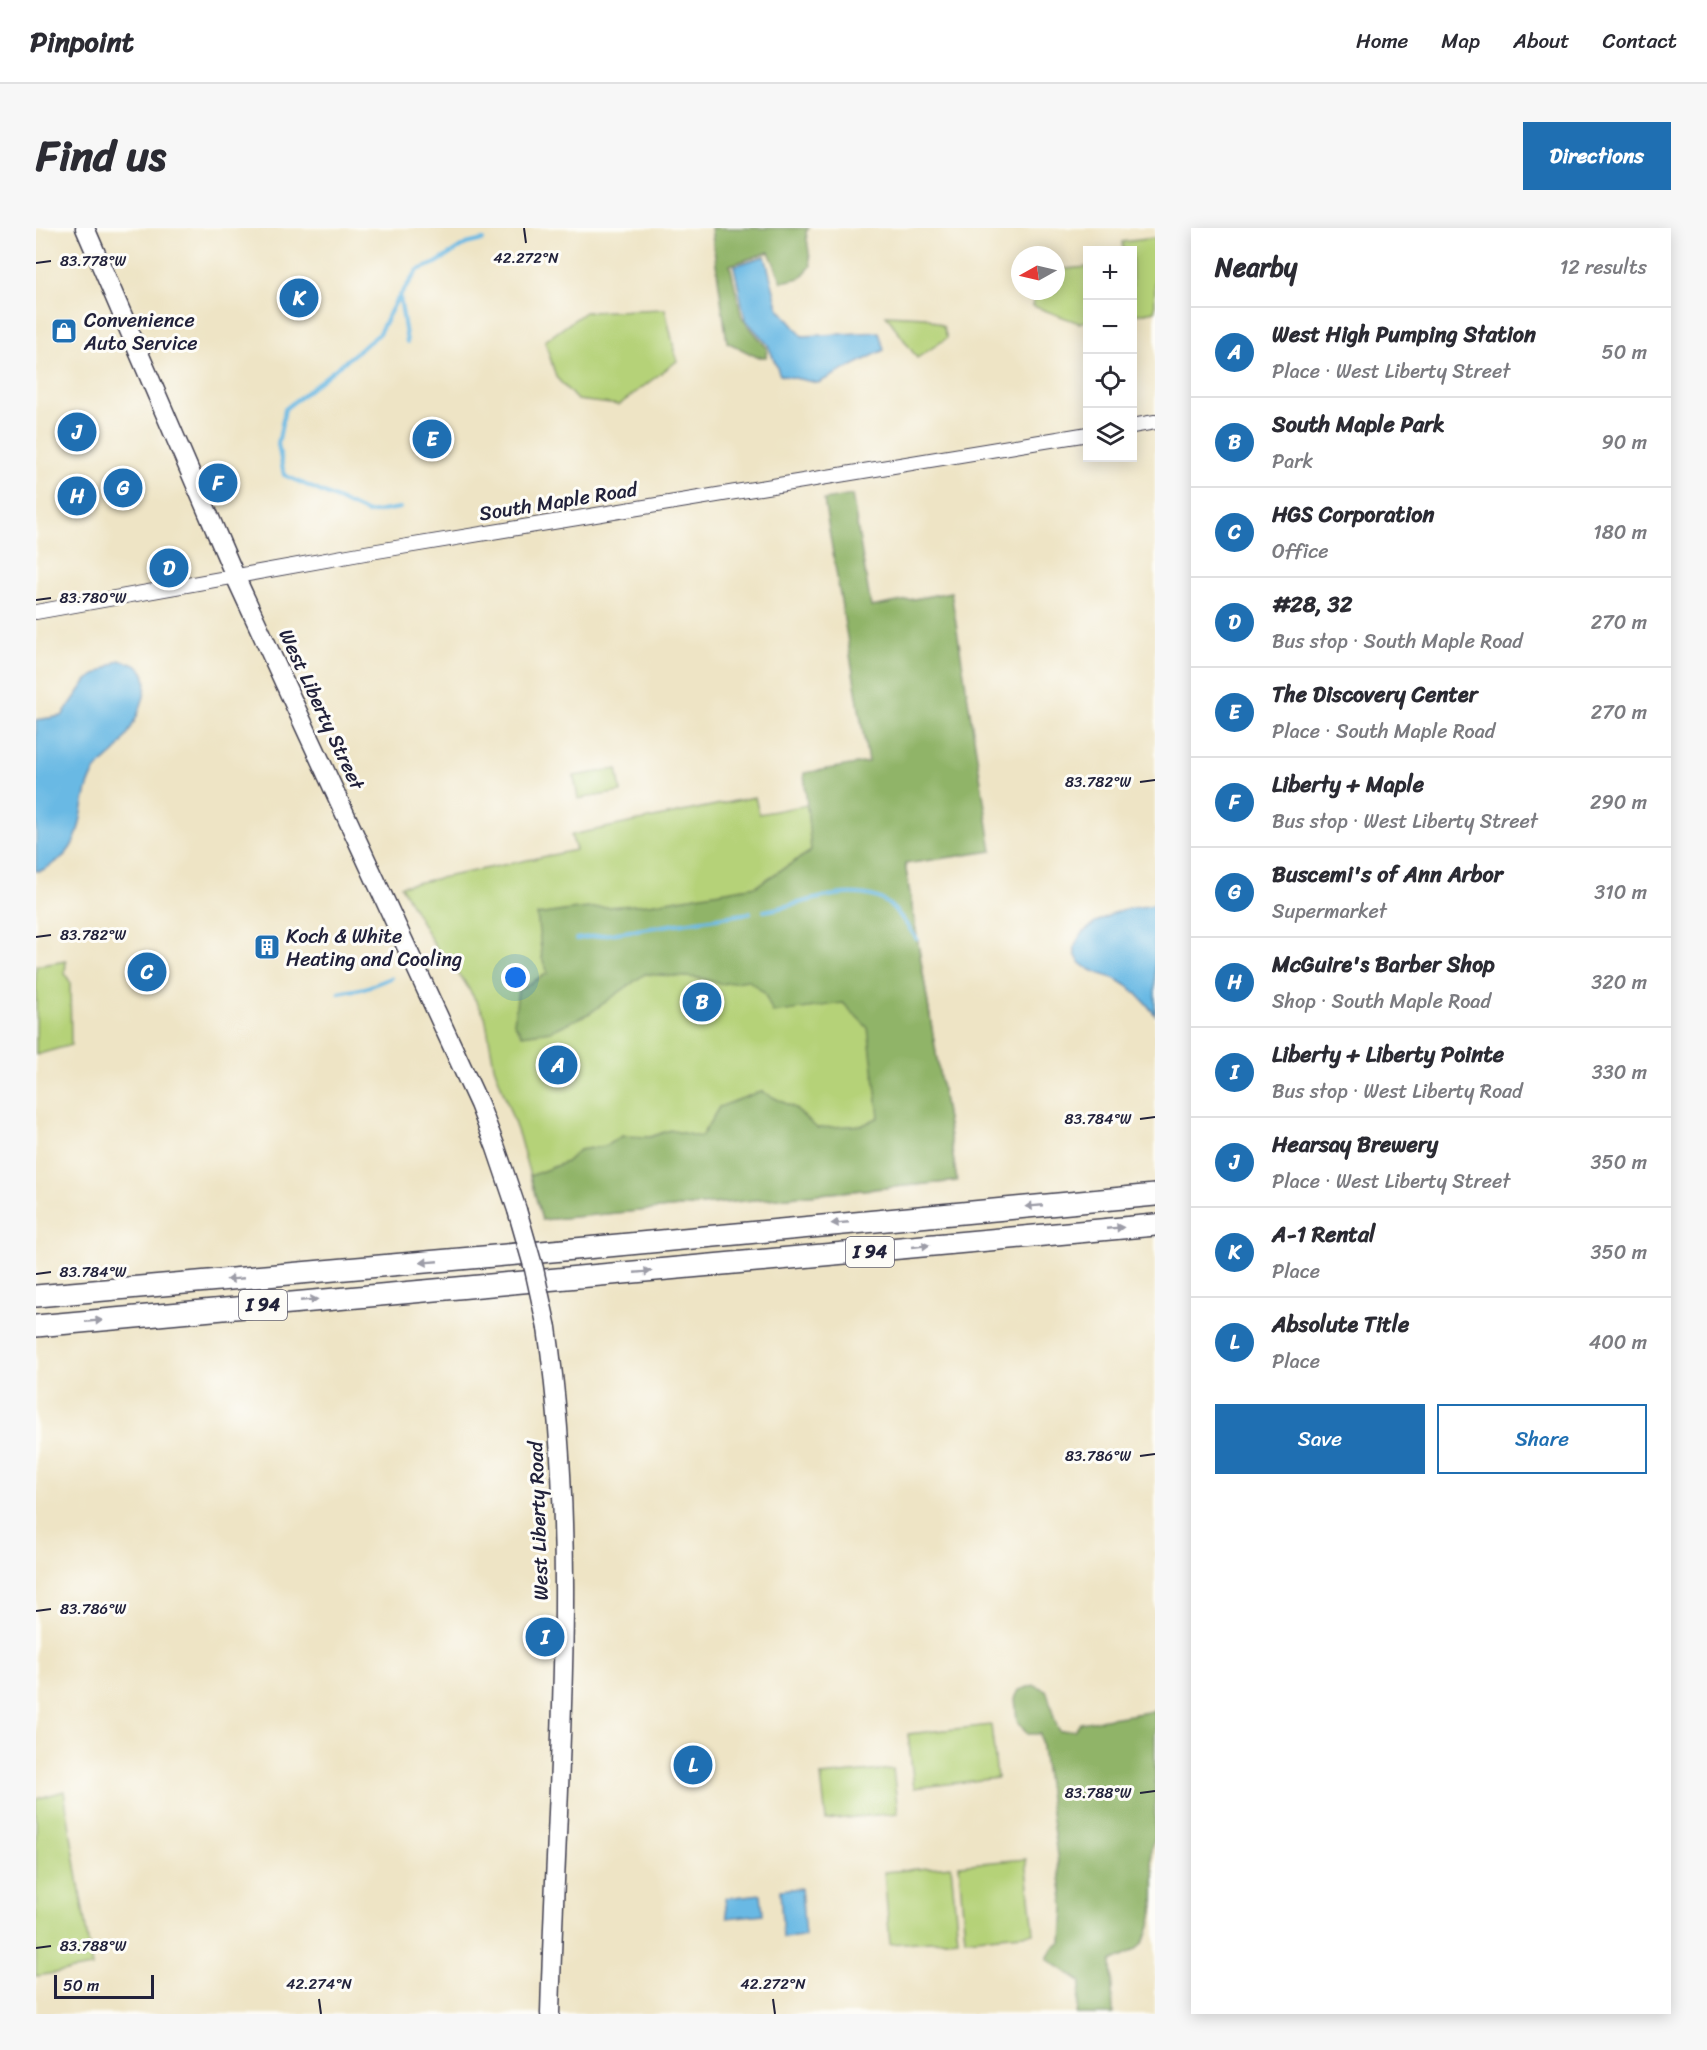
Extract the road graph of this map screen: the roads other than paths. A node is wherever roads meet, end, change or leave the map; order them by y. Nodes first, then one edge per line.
1 (84, 228) edge
2 (1155, 422) edge
3 (1137, 425) edge
4 (1083, 435) edge
5 (235, 576) junction
6 (36, 612) edge
7 (1155, 1195) edge
8 (517, 1210) joint
9 (1155, 1225) edge
10 (36, 1296) edge
11 (36, 1326) edge
12 (550, 2014) edge

1 - 5 main road, West Liberty Street
2 - 3 street
4 - 5 street, South Maple Road
5 - 6 street, South Maple Road
5 - 8 main road, West Liberty Street
7 -> 10 highway, I 94
8 - 12 main road, West Liberty Road, bridge
11 -> 9 highway, I 94

